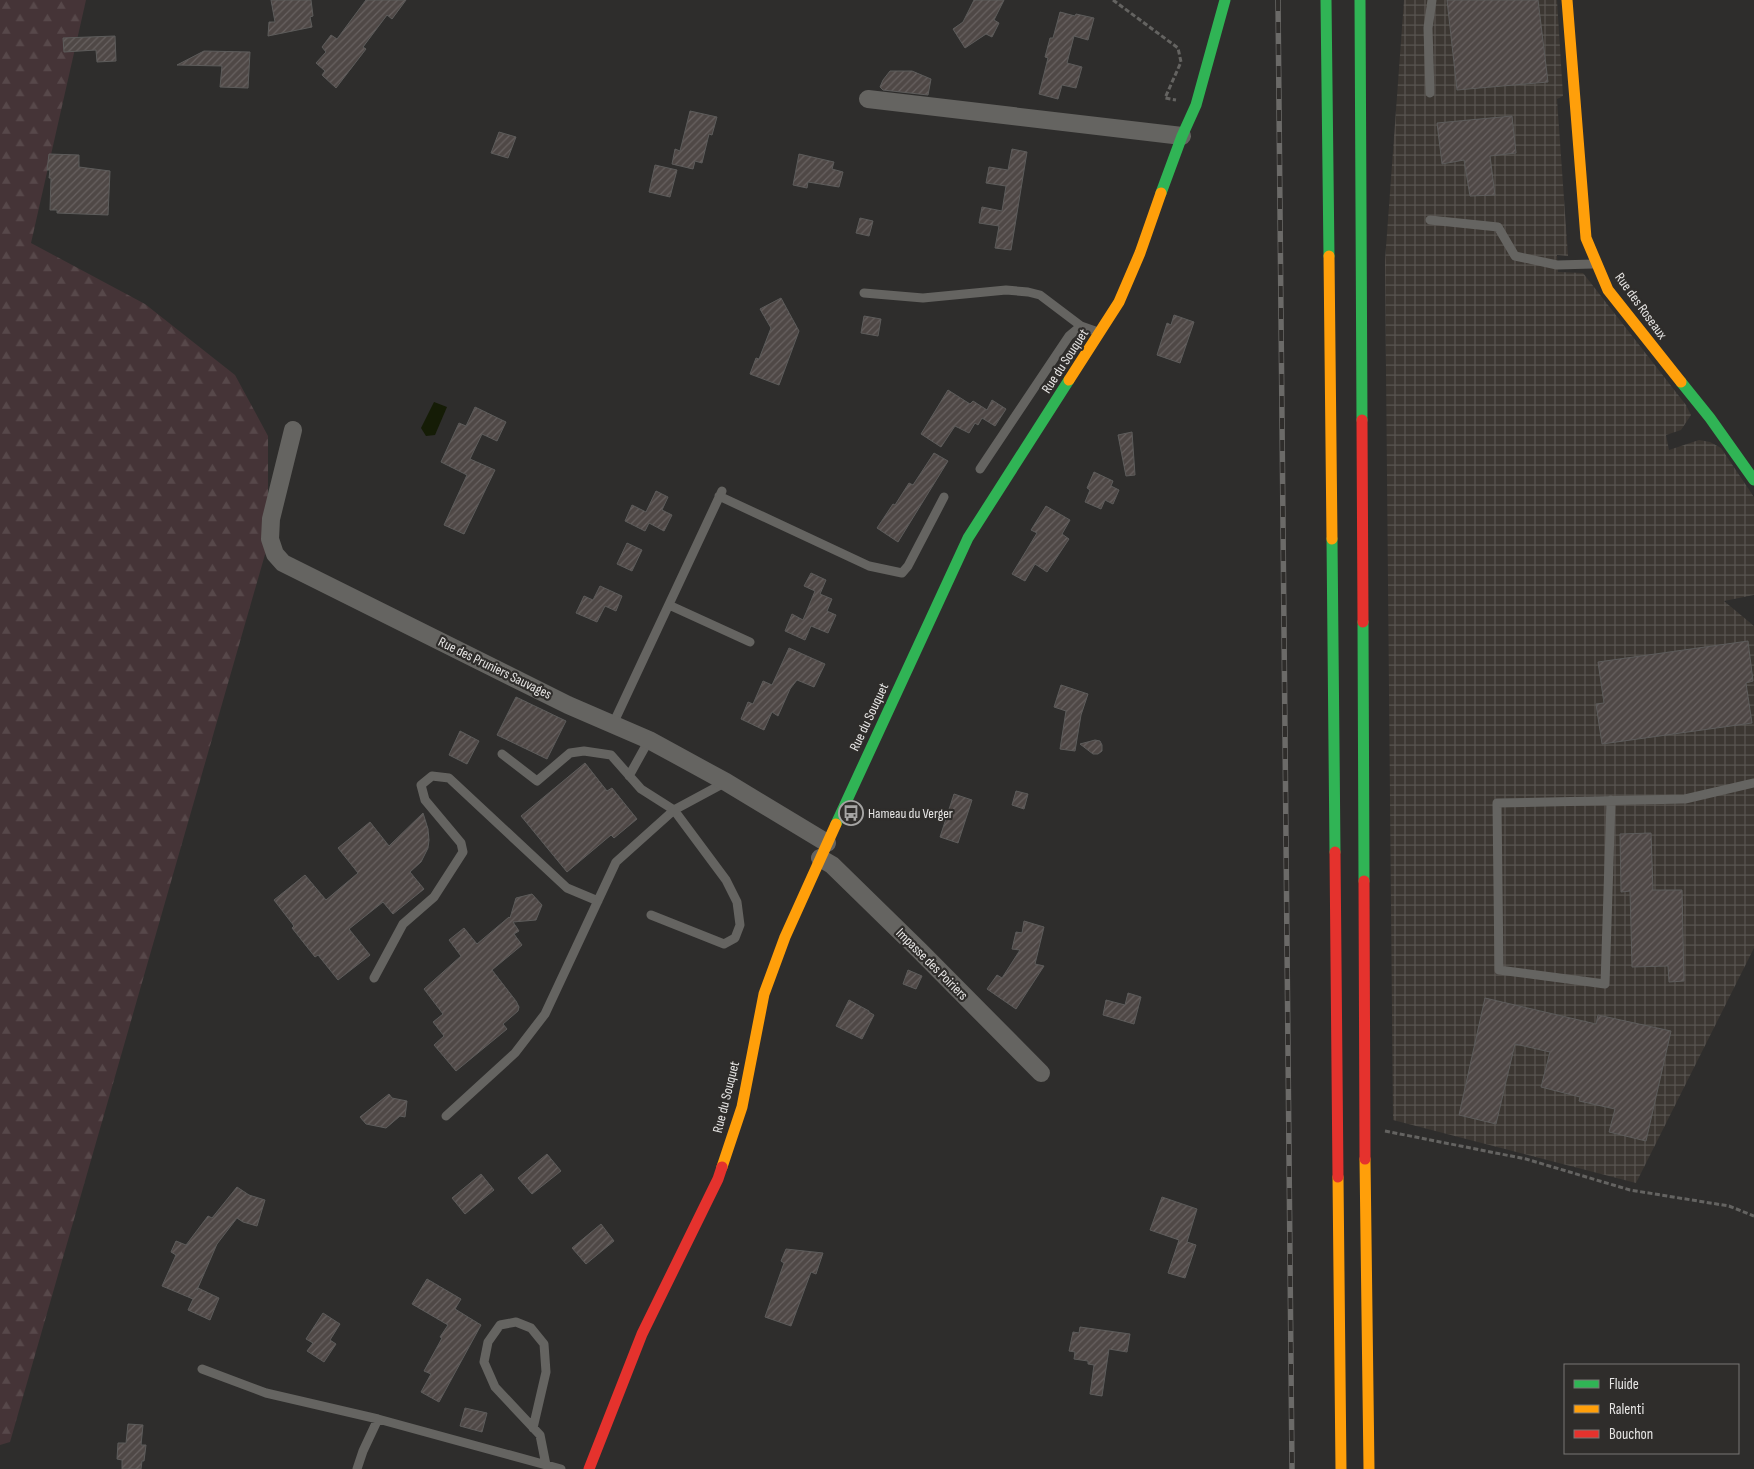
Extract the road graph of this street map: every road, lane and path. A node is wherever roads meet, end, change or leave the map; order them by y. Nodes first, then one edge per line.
1 (1113, 0) edge
2 (1225, 0) edge
3 (1326, 0) edge
4 (1356, 0) edge
5 (1360, 0) edge
6 (1432, 0) edge
7 (1567, 0) edge
8 (1430, 93) dead end
9 (868, 99) dead end
10 (1196, 105) junction
11 (1182, 136) junction
12 (1360, 169) junction
13 (1430, 220) dead end
14 (1596, 263) junction
15 (864, 292) dead end
16 (1081, 326) junction
17 (1101, 332) junction
18 (293, 430) dead end
19 (980, 469) dead end
20 (1754, 480) edge
21 (944, 498) dead end
22 (669, 605) junction
23 (750, 642) dead end
24 (613, 724) junction
25 (649, 740) junction
26 (502, 754) dead end
27 (629, 776) junction
28 (726, 782) junction
29 (1754, 783) edge
30 (1611, 800) junction
31 (674, 810) junction
32 (823, 851) junction
33 (598, 901) junction
34 (651, 915) dead end
35 (374, 978) dead end
36 (1041, 1073) dead end
37 (446, 1116) dead end
38 (1365, 1126) junction
39 (1754, 1216) edge
40 (202, 1369) dead end
41 (378, 1419) junction
42 (533, 1428) junction
43 (546, 1465) junction
44 (357, 1469) edge
45 (560, 1469) edge
46 (589, 1469) edge
47 (1341, 1469) edge
48 (1369, 1469) edge

1 - 10 path
2 - 10 main road, Rue du Souquet
3 - 47 main road
4 - 12 main road
5 - 12 main road
6 - 8 lane
7 - 14 main road, Rue des Roseaux
9 - 11 street
10 - 11 main road, Rue du Souquet
11 - 17 main road, Rue du Souquet
12 - 38 main road
13 - 14 lane
14 - 20 main road, Rue des Roseaux
15 - 16 lane
16 - 17 lane
16 - 19 lane
17 - 32 main road, Rue du Souquet
18 - 24 street, Rue des Pruniers Sauvages
21 - 22 lane
22 - 23 lane
22 - 24 lane
24 - 25 street, Rue des Pruniers Sauvages
25 - 27 lane
25 - 28 street, Rue des Pruniers Sauvages
26 - 27 lane
27 - 31 lane
28 - 31 lane
28 - 32 street, Rue des Pruniers Sauvages
29 - 30 lane
30 - 30 lane
31 - 33 lane
31 - 34 lane
32 - 36 street, Impasse des Poiriers
32 - 46 main road, Rue du Souquet
33 - 35 lane
33 - 37 lane
38 - 39 path
38 - 48 main road
40 - 41 lane
41 - 43 lane
41 - 44 lane
42 - 42 lane
42 - 43 lane
43 - 45 lane

